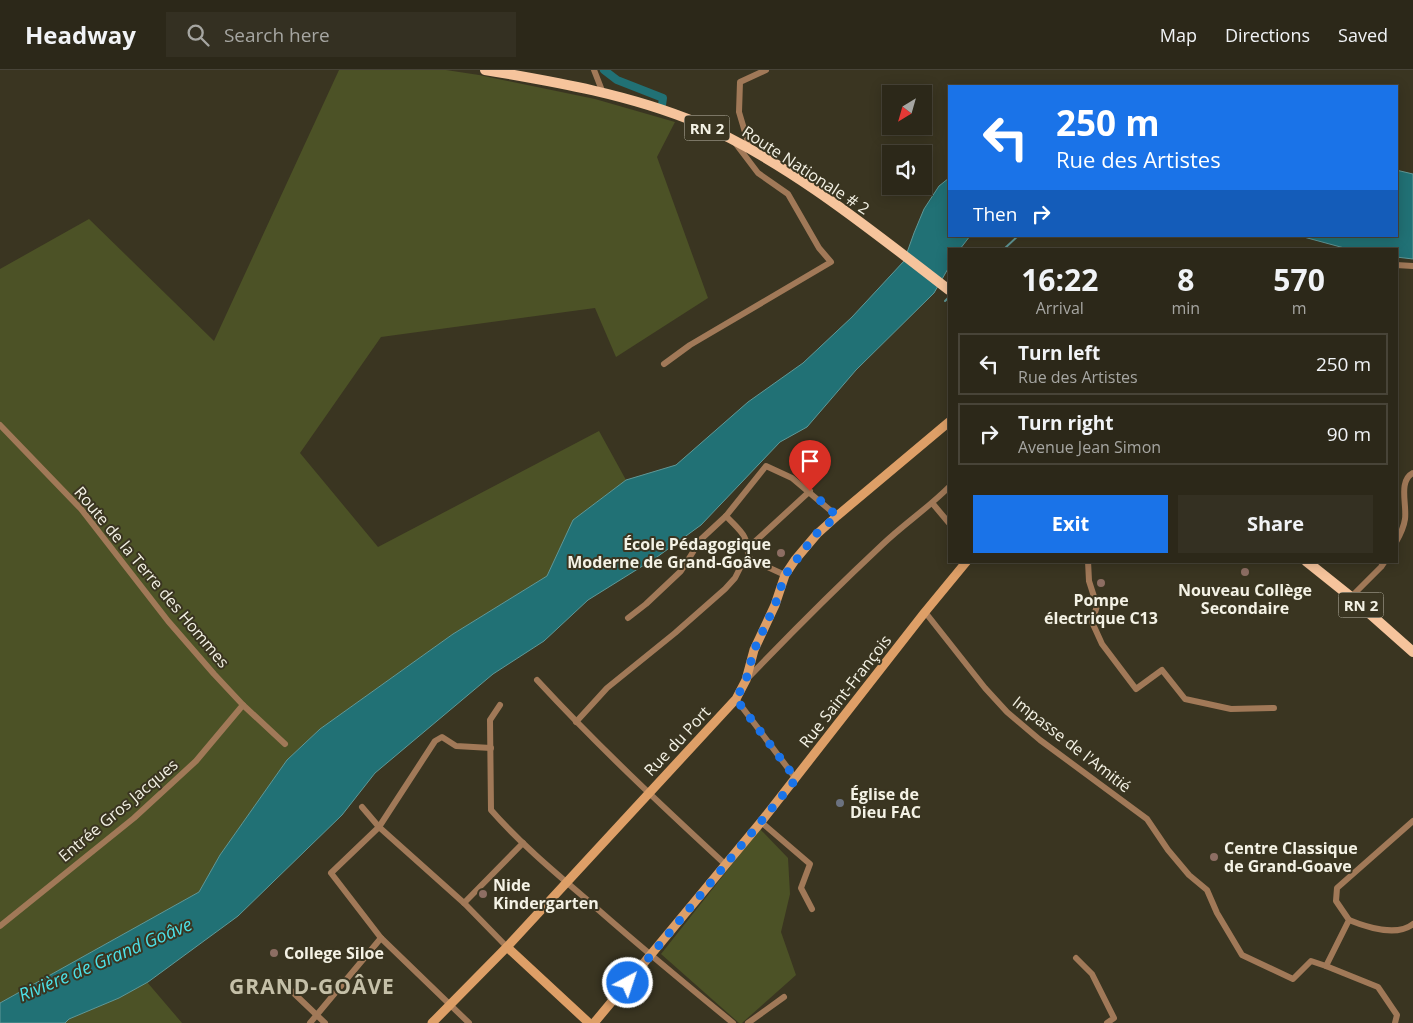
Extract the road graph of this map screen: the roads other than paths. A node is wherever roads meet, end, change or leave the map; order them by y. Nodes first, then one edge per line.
1 (485, 70) edge
2 (594, 70) edge
3 (766, 70) edge
4 (602, 93) junction
5 (732, 139) junction
6 (750, 150) junction
7 (1398, 265) edge
8 (1413, 266) edge
9 (948, 289) edge
10 (664, 364) dead end
11 (948, 423) edge
12 (0, 425) edge
13 (1413, 473) edge
14 (948, 488) edge
15 (810, 491) junction
16 (933, 504) junction
17 (726, 516) junction
18 (837, 516) junction
19 (948, 522) edge
20 (1398, 537) edge
21 (749, 547) junction
22 (748, 558) junction
23 (965, 563) edge
24 (1088, 563) edge
25 (1308, 563) edge
26 (1384, 563) edge
27 (785, 575) junction
28 (1351, 597) junction
29 (925, 612) junction
30 (628, 618) dead end
31 (1413, 652) edge
32 (537, 680) dead end
33 (746, 680) junction
34 (736, 699) junction
35 (243, 705) junction
36 (500, 705) dead end
37 (1274, 708) dead end
38 (576, 722) junction
39 (286, 744) dead end
40 (491, 748) junction
41 (796, 779) junction
42 (648, 793) junction
43 (362, 807) dead end
44 (1413, 821) edge
45 (762, 822) junction
46 (379, 827) junction
47 (523, 843) junction
48 (726, 865) junction
49 (566, 882) junction
50 (464, 903) junction
51 (812, 909) dead end
52 (1349, 920) junction
53 (1413, 924) edge
54 (0, 926) edge
55 (380, 938) junction
56 (507, 947) junction
57 (651, 956) junction
58 (1076, 958) dead end
59 (1326, 966) junction
60 (280, 980) dead end
61 (784, 997) dead end
62 (449, 1005) junction
63 (317, 1015) junction
64 (310, 1023) edge
65 (325, 1023) edge
66 (432, 1023) edge
67 (469, 1023) edge
68 (589, 1023) edge
69 (594, 1023) edge
70 (733, 1023) edge
71 (748, 1023) edge
72 (1107, 1023) edge
73 (1395, 1023) edge

1 - 4 main road, Route Nationale # 2 / RN 2
2 - 4 street
3 - 6 street
4 - 5 main road, Route Nationale # 2 / RN 2
5 - 6 main road, Route Nationale # 2 / RN 2
5 - 10 street
6 - 9 main road, Route Nationale # 2 / RN 2
7 - 8 street
11 - 18 street
12 - 35 street, Route de la Terre des Hommes
13 - 20 street
14 - 16 street, Rue du Port
15 - 17 street
15 - 18 street
15 - 21 street
16 - 19 street
16 - 33 street, Rue du Port
17 - 21 street
17 - 30 street
18 - 27 street
21 - 22 street
22 - 27 street
22 - 38 street
23 - 29 street, Rue Saint-François
24 - 37 street
25 - 28 main road, RN 2
26 - 28 street
27 - 33 street
28 - 31 main road, RN 2
29 - 41 street, Rue Saint-François
29 - 59 street, Impasse de l'Amitié
32 - 38 street
33 - 34 street, Rue du Port
34 - 41 street
34 - 42 street, Rue du Port
35 - 39 street, Route de la Terre des Hommes
35 - 54 street, Entrée Gros Jacques
36 - 40 street
38 - 42 street
40 - 46 street
40 - 47 street
41 - 45 street, Rue Saint-François
42 - 48 street
42 - 49 street, Rue du Port
43 - 46 street
44 - 52 street
45 - 48 street, Rue Saint-François
45 - 51 street
46 - 50 street
46 - 55 street
47 - 49 street
47 - 50 street
48 - 57 street, Rue Saint-François
49 - 56 street, Rue du Port
49 - 57 street
50 - 56 street
52 - 53 street
52 - 59 street
55 - 62 street
55 - 63 street
56 - 62 street, Rue du Port
56 - 68 street
57 - 69 street, Rue Saint-François
57 - 70 street
58 - 72 street
59 - 73 street
60 - 63 street
61 - 71 street
62 - 66 street, Rue du Port
62 - 67 street
63 - 64 street
63 - 65 street

